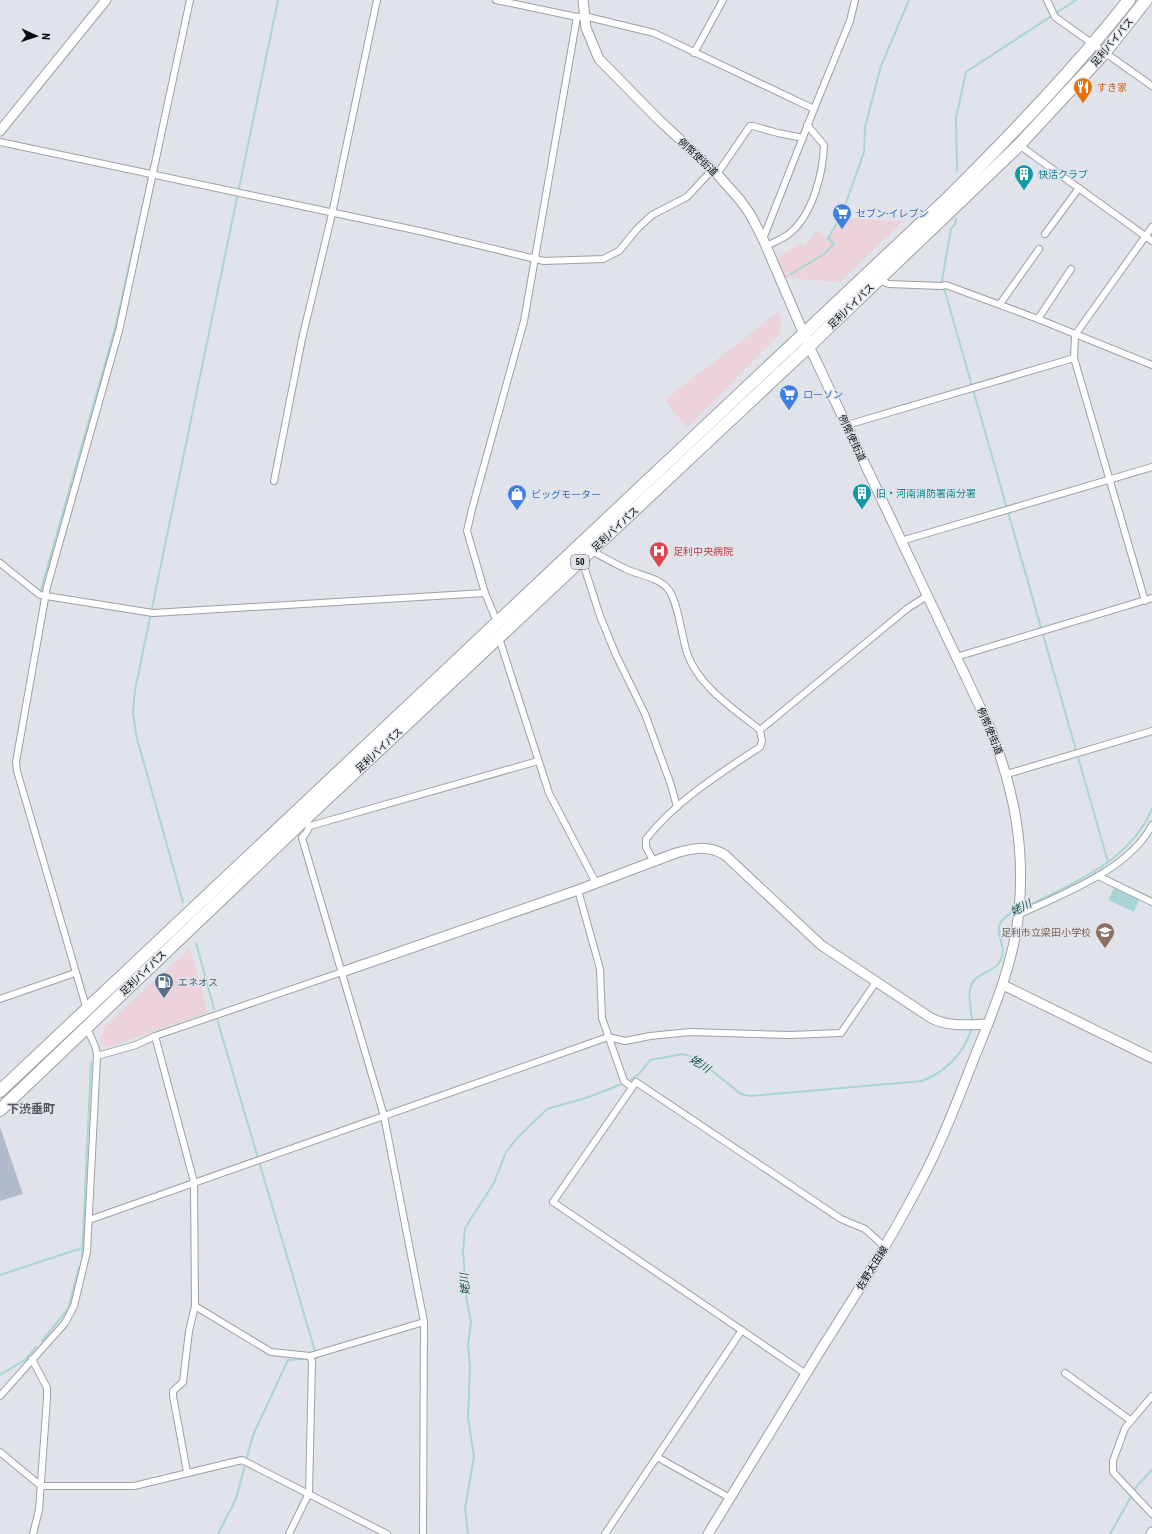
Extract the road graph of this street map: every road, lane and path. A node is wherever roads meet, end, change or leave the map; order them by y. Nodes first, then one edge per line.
1 (106, 0) edge
2 (190, 0) edge
3 (378, 0) edge
4 (496, 0) edge
5 (583, 0) edge
6 (723, 0) edge
7 (855, 0) edge
8 (1047, 0) edge
9 (1129, 0) edge
10 (1146, 0) edge
11 (580, 17) junction
12 (1094, 44) junction
13 (1105, 52) junction
14 (694, 53) junction
15 (1152, 86) edge
16 (814, 108) junction
17 (807, 125) junction
18 (0, 132) edge
19 (803, 138) junction
20 (0, 142) edge
21 (1019, 145) junction
22 (715, 172) junction
23 (153, 175) junction
24 (1079, 188) junction
25 (332, 214) junction
26 (1152, 227) edge
27 (1045, 234) dead end
28 (1145, 236) junction
29 (1152, 241) edge
30 (764, 243) junction
31 (1039, 249) dead end
32 (535, 258) junction
33 (1071, 269) dead end
34 (878, 280) junction
35 (1000, 304) junction
36 (1038, 319) junction
37 (803, 333) junction
38 (1075, 335) junction
39 (809, 346) junction
40 (1074, 358) junction
41 (1152, 365) edge
42 (847, 425) junction
43 (1152, 467) edge
44 (1109, 479) junction
45 (274, 481) dead end
46 (901, 541) junction
47 (592, 551) junction
48 (582, 560) junction
49 (0, 563) edge
50 (485, 593) junction
51 (45, 596) junction
52 (927, 596) junction
53 (1152, 598) edge
54 (1144, 601) junction
55 (497, 622) junction
56 (499, 639) junction
57 (956, 656) junction
58 (760, 730) junction
59 (1152, 731) edge
60 (538, 761) junction
61 (1007, 774) junction
62 (677, 807) junction
63 (308, 823) junction
64 (1152, 825) edge
65 (654, 862) junction
66 (1098, 876) junction
67 (596, 883) junction
68 (578, 890) junction
69 (1152, 902) edge
70 (1019, 910) junction
71 (342, 972) junction
72 (75, 973) junction
73 (876, 982) junction
74 (1002, 985) junction
75 (0, 998) edge
76 (87, 1009) junction
77 (984, 1024) junction
78 (87, 1027) junction
79 (155, 1036) junction
80 (608, 1037) junction
81 (97, 1056) junction
82 (1152, 1058) edge
83 (632, 1088) junction
84 (0, 1091) edge
85 (0, 1110) edge
86 (384, 1116) junction
87 (194, 1182) junction
88 (89, 1220) junction
89 (885, 1247) junction
90 (195, 1306) junction
91 (424, 1322) junction
92 (742, 1330) junction
93 (310, 1356) junction
94 (32, 1359) junction
95 (1065, 1373) dead end
96 (806, 1374) junction
97 (0, 1396) edge
98 (1152, 1396) edge
99 (1130, 1420) junction
100 (0, 1452) edge
101 (657, 1457) junction
102 (187, 1472) junction
103 (41, 1486) junction
104 (309, 1493) junction
105 (730, 1498) junction
106 (1152, 1514) edge
107 (33, 1534) edge
108 (289, 1534) edge
109 (387, 1534) edge
110 (423, 1534) edge
111 (605, 1534) edge
112 (708, 1534) edge

1 - 18 main road
2 - 23 street
3 - 25 street
4 - 11 street
5 - 11 main road, 例幣使街道
6 - 14 street
7 - 16 street
8 - 12 street
9 - 12 highway, 足利バイパス / 50
10 - 13 highway, 足利バイパス / 50
11 - 14 street
11 - 22 main road, 例幣使街道
11 - 32 street
12 - 13 street
12 - 37 highway, 足利バイパス / 50
13 - 15 street
13 - 21 highway, 足利バイパス / 50
14 - 16 street
16 - 17 street
17 - 19 street
17 - 30 street
19 - 22 street
19 - 30 street
20 - 23 street
21 - 24 street
21 - 34 highway, 足利バイパス / 50
22 - 30 main road, 例幣使街道
22 - 32 street
23 - 25 street
23 - 51 street
24 - 27 street
24 - 28 street
25 - 32 street
25 - 45 street
26 - 28 street
28 - 29 street
28 - 38 street
30 - 37 main road, 例幣使街道
31 - 35 street
32 - 50 street
33 - 36 street
34 - 35 street
34 - 39 highway, 足利バイパス / 50
35 - 36 street
36 - 38 street
37 - 39 main road, 例幣使街道
37 - 55 highway, 足利バイパス / 50
38 - 40 street
38 - 41 street
39 - 42 main road, 例幣使街道
39 - 47 highway, 足利バイパス / 50
40 - 42 street
40 - 44 street
42 - 46 main road, 例幣使街道
43 - 44 street
44 - 46 street
44 - 54 street
46 - 52 main road, 例幣使街道
47 - 48 highway, 足利バイパス / 50
47 - 58 street
48 - 56 highway, 足利バイパス / 50
48 - 62 street
49 - 51 street
50 - 51 street
50 - 55 street
51 - 72 street
52 - 57 main road, 例幣使街道
52 - 58 street
53 - 54 street
54 - 57 street
55 - 56 street
55 - 76 highway, 足利バイパス / 50
56 - 60 street
56 - 63 highway, 足利バイパス / 50
57 - 61 main road, 例幣使街道
58 - 62 street
59 - 61 street
60 - 63 street
60 - 67 street
61 - 70 main road, 例幣使街道
62 - 65 street
63 - 71 street
63 - 78 highway, 足利バイパス / 50
64 - 66 street
65 - 67 main road
65 - 73 main road
66 - 69 street
66 - 70 street
67 - 68 main road
68 - 71 main road
68 - 80 street
70 - 74 main road, 例幣使街道
71 - 79 street
71 - 86 street
72 - 75 street
72 - 76 street
73 - 77 main road
73 - 80 street
74 - 77 main road, 佐野太田線
74 - 82 main road
76 - 78 street
76 - 84 highway, 足利バイパス / 50
77 - 89 main road, 佐野太田線
78 - 81 street
78 - 85 highway, 足利バイパス / 50
79 - 81 street
79 - 87 street
80 - 83 street
80 - 86 street
81 - 88 street
83 - 89 street
83 - 92 street
86 - 87 street
86 - 91 street
87 - 88 street
87 - 90 street
88 - 94 street
89 - 96 main road, 佐野太田線
90 - 93 street
90 - 102 street
91 - 93 street
91 - 110 street
92 - 96 street
92 - 101 street
93 - 104 street
94 - 97 street
94 - 103 street
95 - 99 street
96 - 105 main road, 佐野太田線
98 - 99 street
99 - 106 street
100 - 103 street
101 - 105 street
101 - 111 street
102 - 103 street
102 - 104 street
103 - 107 street
104 - 108 street
104 - 109 street
105 - 112 main road, 佐野太田線

